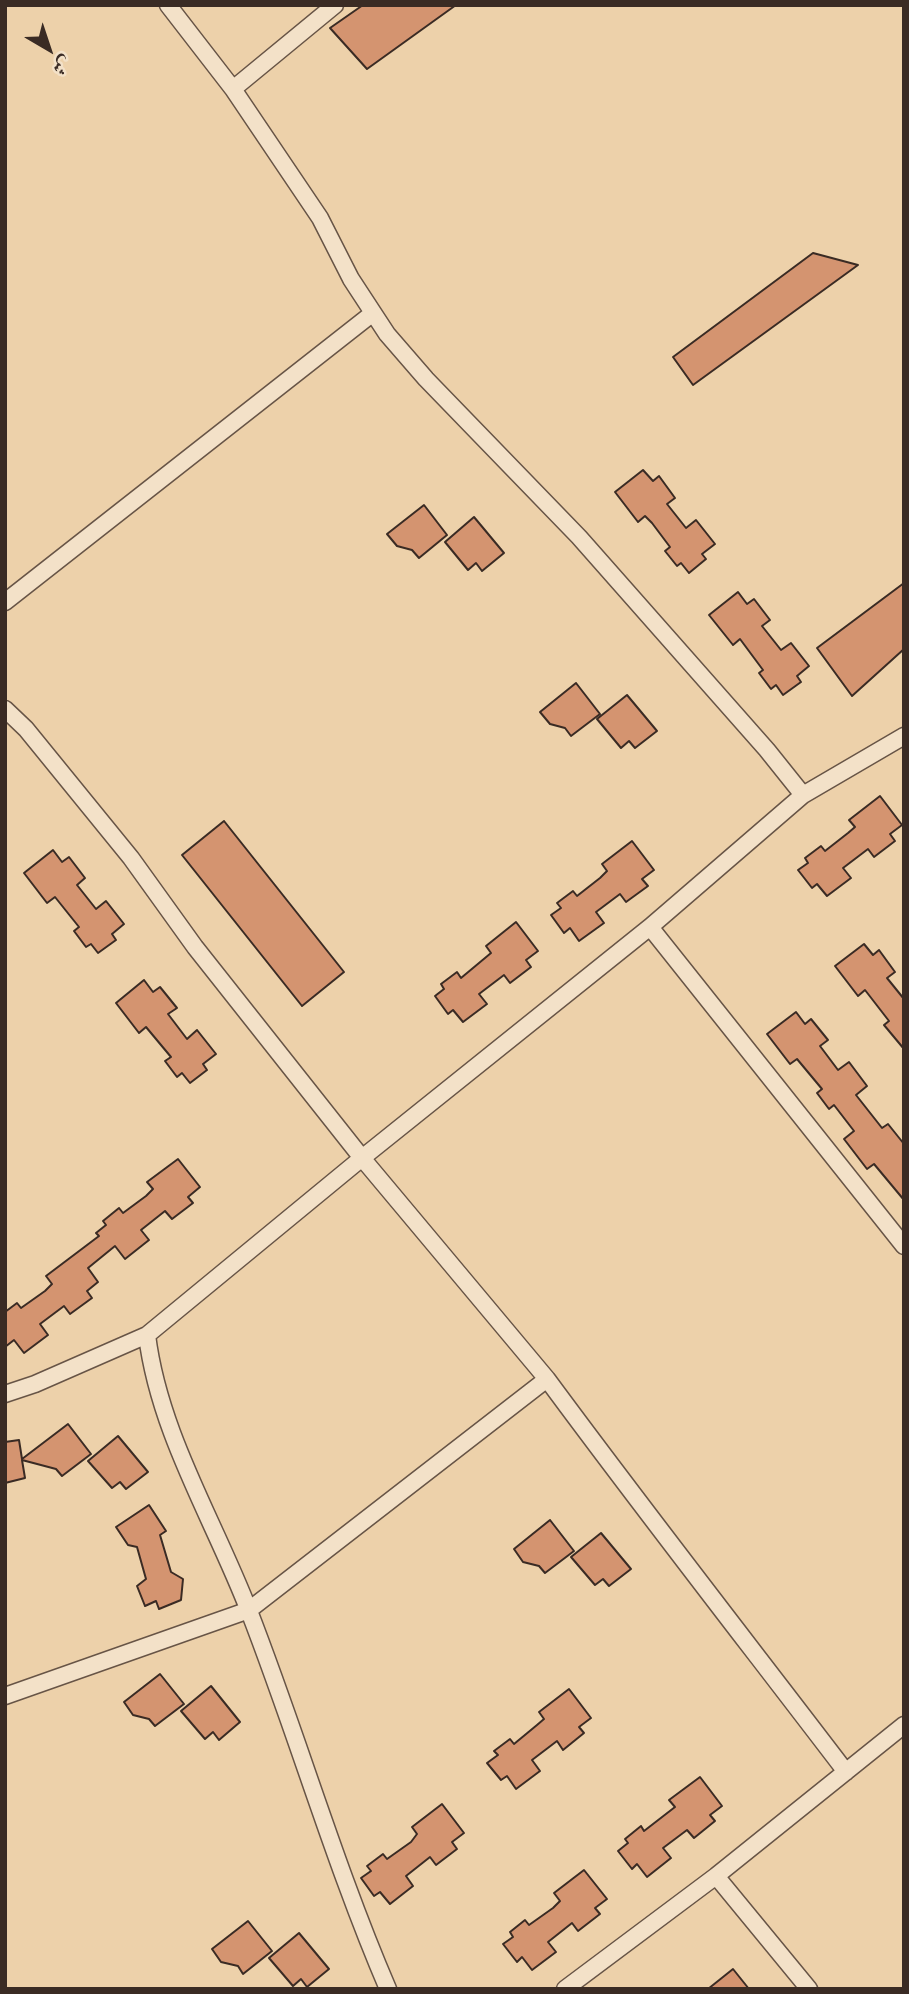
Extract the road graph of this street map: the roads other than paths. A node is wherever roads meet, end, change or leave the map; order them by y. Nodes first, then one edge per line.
1 (168, 5) edge
2 (335, 5) edge
3 (233, 89) junction
4 (373, 313) junction
5 (5, 602) edge
6 (5, 709) edge
7 (904, 736) edge
8 (803, 795) junction
9 (650, 928) junction
10 (362, 1158) junction
11 (904, 1246) edge
12 (147, 1335) junction
13 (547, 1379) junction
14 (5, 1394) edge
15 (249, 1610) junction
16 (5, 1696) edge
17 (904, 1725) edge
18 (846, 1772) junction
19 (716, 1877) junction
20 (388, 1989) edge
21 (565, 1989) edge
22 (809, 1989) edge

1 - 3 street
2 - 3 street
3 - 4 street
4 - 5 street
4 - 8 street
6 - 10 street
7 - 8 street
8 - 9 street
9 - 10 street
9 - 11 street
10 - 12 street
10 - 13 street
12 - 14 street
12 - 15 street
13 - 15 street
13 - 18 street
15 - 16 street
15 - 20 street
17 - 18 street
18 - 19 street
19 - 21 street
19 - 22 street

